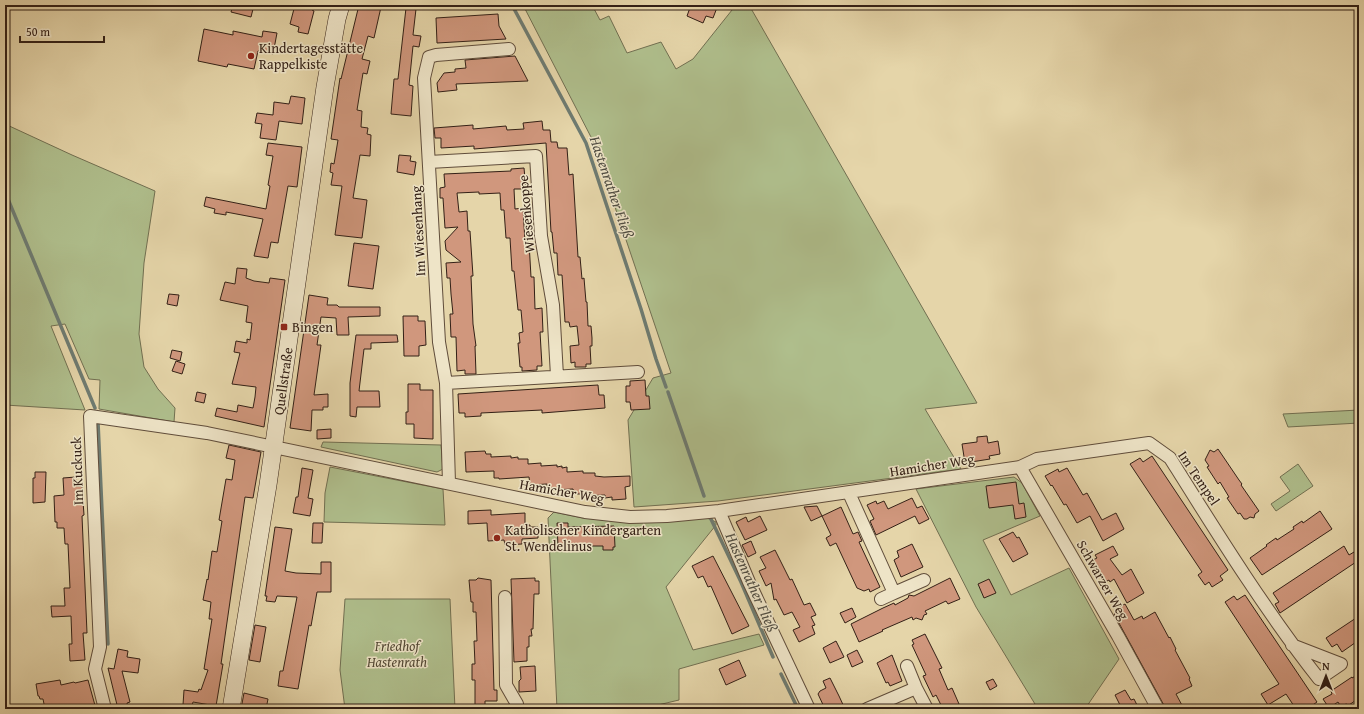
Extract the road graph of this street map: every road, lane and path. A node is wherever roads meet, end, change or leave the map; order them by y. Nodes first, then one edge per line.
1 (341, 5) edge
2 (509, 49) dead end
3 (429, 162) junction
4 (638, 372) dead end
5 (557, 376) junction
6 (446, 383) junction
7 (274, 446) junction
8 (1020, 467) junction
9 (449, 483) junction
10 (849, 493) junction
11 (719, 511) junction
12 (924, 580) dead end
13 (894, 593) junction
14 (505, 597) dead end
15 (881, 599) dead end
16 (1292, 645) dead end
17 (907, 666) dead end
18 (916, 688) junction
19 (926, 707) dead end
20 (105, 709) edge
21 (231, 709) edge
22 (515, 709) edge
23 (809, 709) edge
24 (867, 709) edge
25 (1158, 709) edge

1 - 7 main road, Quellstraße
2 - 3 street, Im Wiesenhang
3 - 5 street, Wiesenkoppe
3 - 6 street, Im Wiesenhang
4 - 5 street
5 - 6 street
6 - 9 street, Im Wiesenhang
7 - 9 street, Hamicher Weg
7 - 20 street, Im Kuckuck
7 - 21 main road, Quellstraße
8 - 10 street, Hamicher Weg
8 - 16 street, Im Tempel
8 - 25 street, Schwarzer Weg
9 - 11 street, Hamicher Weg
10 - 11 street, Hamicher Weg
10 - 13 street
11 - 23 street
12 - 13 street
13 - 15 street
14 - 22 street
17 - 18 street
18 - 19 street
18 - 24 street

